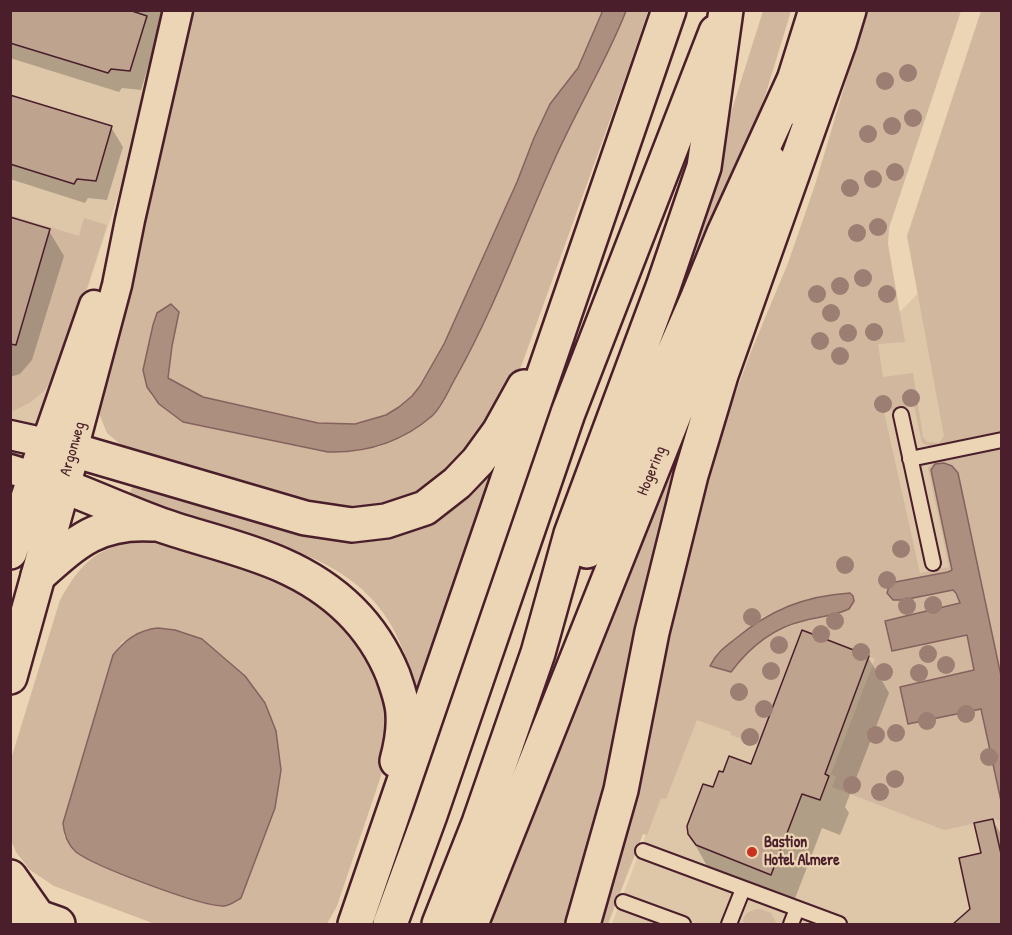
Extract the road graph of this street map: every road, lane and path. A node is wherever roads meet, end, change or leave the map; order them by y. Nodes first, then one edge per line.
1 (178, 10) edge
2 (669, 10) edge
3 (725, 10) edge
4 (816, 10) edge
5 (849, 10) edge
6 (793, 82) junction
7 (561, 323) junction
8 (901, 415) dead end
9 (10, 435) edge
10 (1002, 440) edge
11 (60, 446) junction
12 (910, 459) junction
13 (36, 477) edge
14 (160, 525) junction
15 (10, 552) edge
16 (933, 563) dead end
17 (38, 576) junction
18 (538, 653) junction
19 (10, 676) edge
20 (643, 851) dead end
21 (10, 877) edge
22 (372, 880) junction
23 (743, 889) junction
24 (623, 902) dead end
25 (797, 909) junction
26 (35, 916) edge
27 (355, 924) edge
28 (390, 924) edge
29 (440, 924) edge
30 (471, 924) edge
31 (583, 924) edge
32 (683, 924) edge
33 (729, 924) edge
34 (791, 924) edge
35 (838, 924) edge

1 - 11 street, Argonweg
2 - 7 main road
3 - 18 main road
3 - 28 main road
4 - 6 main road, Hogering
5 - 31 main road
6 - 18 main road
6 - 30 main road, Hogering
7 - 11 main road
7 - 22 main road
8 - 12 lane
9 - 11 street
10 - 12 lane
11 - 13 main road, Argonweg
12 - 16 lane
13 - 14 main road
13 - 15 main road, Argonweg
13 - 17 main road, Argonweg
14 - 17 main road
14 - 22 main road
17 - 19 main road, Argonweg
18 - 29 main road
20 - 23 lane
21 - 26 main road
22 - 27 main road
23 - 25 lane
23 - 33 lane
24 - 32 lane
25 - 34 lane
25 - 35 lane

